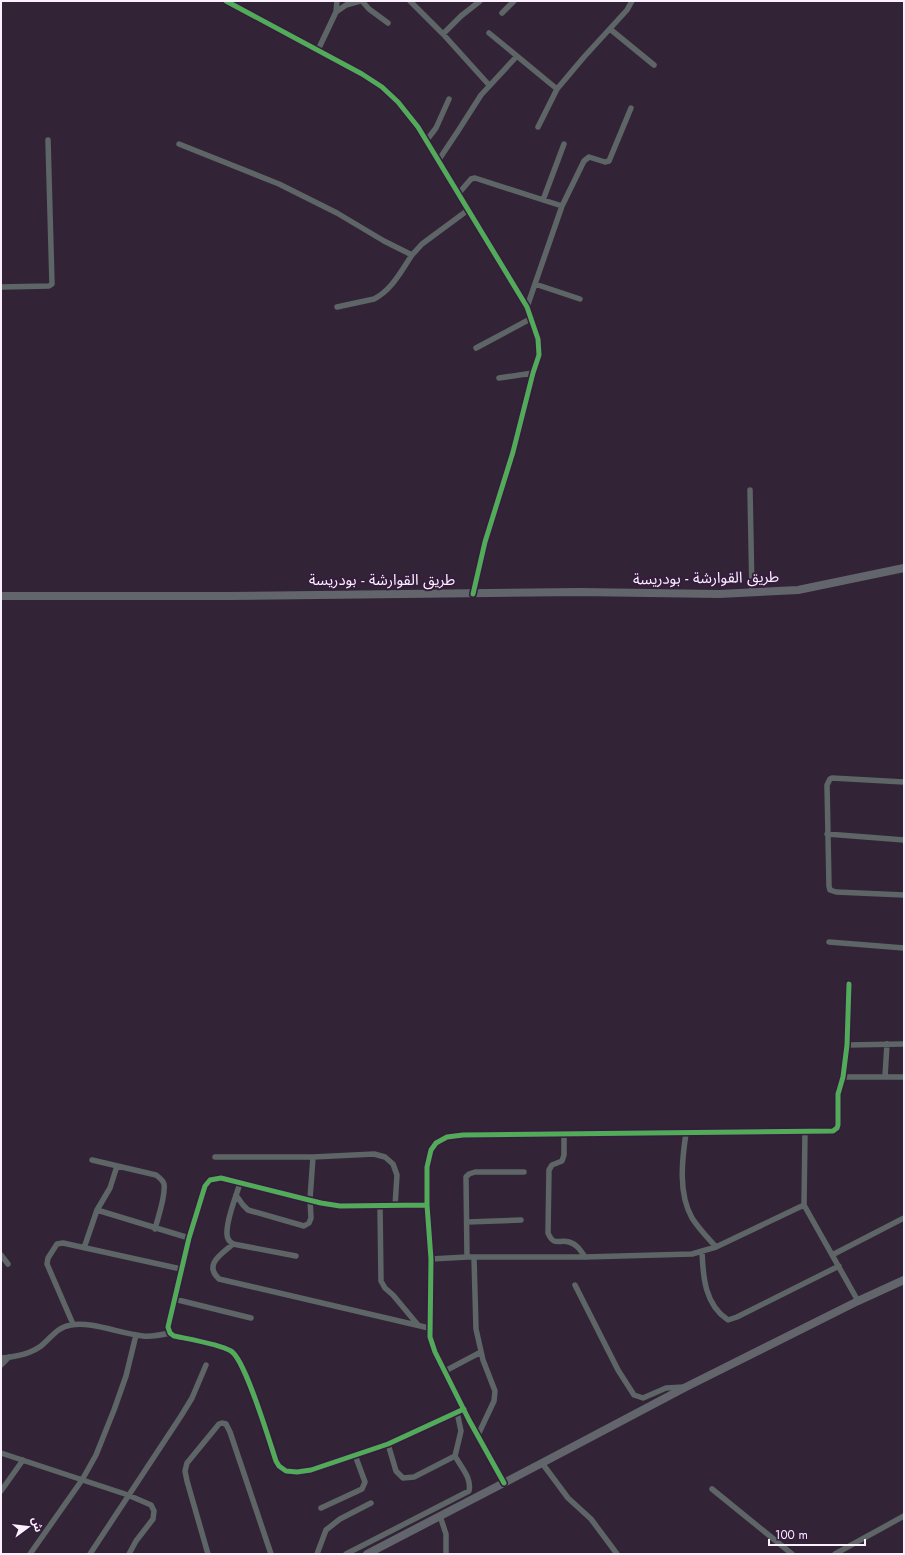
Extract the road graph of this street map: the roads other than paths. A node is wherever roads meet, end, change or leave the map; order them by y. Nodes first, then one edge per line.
1 (226, 1) edge
2 (337, 1) edge
3 (361, 1) edge
4 (410, 1) edge
5 (480, 1) edge
6 (514, 1) edge
7 (632, 1) edge
8 (336, 12) junction
9 (502, 13) dead end
10 (388, 23) dead end
11 (610, 29) junction
12 (489, 33) dead end
13 (443, 34) junction
14 (318, 50) junction
15 (517, 56) junction
16 (654, 65) dead end
17 (489, 86) junction
18 (557, 89) junction
19 (449, 99) dead end
20 (631, 108) dead end
21 (538, 127) dead end
22 (48, 140) dead end
23 (426, 141) junction
24 (179, 144) dead end
25 (564, 144) dead end
26 (438, 161) junction
27 (459, 193) junction
28 (543, 200) junction
29 (562, 206) junction
30 (468, 210) junction
31 (412, 255) junction
32 (535, 284) junction
33 (1, 287) edge
34 (580, 299) dead end
35 (527, 306) junction
36 (337, 307) dead end
37 (532, 318) junction
38 (476, 348) dead end
39 (533, 373) junction
40 (499, 378) dead end
41 (750, 490) dead end
42 (904, 568) edge
43 (752, 593) junction
44 (473, 594) junction
45 (1, 596) edge
46 (904, 782) edge
47 (827, 834) junction
48 (904, 840) edge
49 (904, 895) edge
50 (829, 942) dead end
51 (904, 948) edge
52 (849, 984) dead end
53 (887, 1044) junction
54 (904, 1044) edge
55 (847, 1045) junction
56 (843, 1077) junction
57 (885, 1077) junction
58 (904, 1077) edge
59 (805, 1132) junction
60 (686, 1133) junction
61 (564, 1135) junction
62 (215, 1157) dead end
63 (314, 1157) junction
64 (92, 1160) dead end
65 (117, 1166) junction
66 (524, 1172) dead end
67 (240, 1183) junction
68 (236, 1195) junction
69 (310, 1199) junction
70 (427, 1205) junction
71 (804, 1205) junction
72 (380, 1206) junction
73 (395, 1206) junction
74 (97, 1210) junction
75 (904, 1218) edge
76 (521, 1220) dead end
77 (467, 1222) junction
78 (155, 1229) junction
79 (189, 1238) junction
80 (233, 1244) junction
81 (716, 1247) junction
82 (84, 1248) junction
83 (702, 1252) junction
84 (1, 1255) edge
85 (832, 1255) junction
86 (296, 1256) dead end
87 (467, 1257) junction
88 (586, 1257) junction
89 (474, 1258) junction
90 (430, 1259) junction
91 (8, 1264) dead end
92 (839, 1266) junction
93 (182, 1270) junction
94 (904, 1280) edge
95 (575, 1284) dead end
96 (174, 1299) junction
97 (858, 1301) junction
98 (251, 1318) dead end
99 (73, 1324) junction
100 (418, 1325) junction
101 (429, 1328) junction
102 (170, 1333) junction
103 (136, 1335) junction
104 (481, 1352) junction
105 (8, 1357) junction
106 (1, 1358) edge
107 (206, 1365) dead end
108 (1, 1366) edge
109 (445, 1371) junction
110 (686, 1387) junction
111 (464, 1409) junction
112 (457, 1412) junction
113 (478, 1435) junction
114 (388, 1444) junction
115 (1, 1453) edge
116 (355, 1455) junction
117 (455, 1456) junction
118 (23, 1460) junction
119 (542, 1463) junction
120 (82, 1480) junction
121 (504, 1483) junction
122 (712, 1489) dead end
123 (1, 1491) edge
124 (128, 1495) junction
125 (371, 1503) dead end
126 (322, 1508) dead end
127 (440, 1516) junction
128 (904, 1516) edge
129 (383, 1535) junction
130 (387, 1544) junction
131 (30, 1554) edge
132 (90, 1554) edge
133 (129, 1554) edge
134 (208, 1554) edge
135 (271, 1554) edge
136 (317, 1554) edge
137 (346, 1554) edge
138 (367, 1554) edge
139 (446, 1554) edge
140 (617, 1554) edge
141 (792, 1554) edge
142 (835, 1554) edge

1 - 14 street
2 - 8 street
3 - 8 street
3 - 10 street
4 - 13 street
5 - 13 street
6 - 9 street
7 - 11 street
8 - 14 street
11 - 16 street
11 - 18 street
12 - 15 street
13 - 17 street
14 - 23 street
15 - 17 street
15 - 18 street
17 - 26 street
18 - 21 street
19 - 23 street
20 - 29 street
22 - 33 street
23 - 26 street
24 - 31 street
25 - 28 street
26 - 27 street
27 - 28 street
27 - 30 street
28 - 29 street
29 - 32 street
30 - 31 street
30 - 35 street
31 - 36 street
32 - 34 street
32 - 35 street
35 - 37 street
37 - 38 street
37 - 39 street
39 - 40 street
39 - 44 street
41 - 43 street
42 - 43 main road, طريق القوارشة - بودريسة
43 - 44 main road, طريق القوارشة - بودريسة
44 - 45 main road, طريق القوارشة - بودريسة
46 - 47 street
47 - 48 street
47 - 49 street
50 - 51 street
52 - 55 street
53 - 54 street
53 - 55 street
53 - 57 street
55 - 56 street
56 - 57 street
56 - 59 street
57 - 58 street
59 - 60 street
59 - 71 street
60 - 61 street
60 - 81 street
61 - 70 street
61 - 88 street
62 - 63 street
63 - 69 street
63 - 73 street
64 - 65 street
65 - 74 street
65 - 78 street
66 - 77 street
67 - 68 street
67 - 69 street
67 - 79 street
68 - 69 street
68 - 80 street
69 - 72 street
70 - 73 street
70 - 90 street
71 - 81 street
71 - 85 street
72 - 73 street
72 - 100 street
74 - 78 street
74 - 82 street
75 - 85 street
76 - 77 street
77 - 87 street
78 - 79 street
79 - 93 street
80 - 86 street
80 - 100 street
81 - 83 street
82 - 93 street
82 - 99 street
83 - 88 street
83 - 92 street
84 - 91 street
85 - 92 street
87 - 89 street
87 - 90 street
88 - 89 street
89 - 104 street
90 - 101 street
92 - 97 street
93 - 96 street
94 - 97 main road
95 - 110 street
96 - 98 street
96 - 102 street
97 - 110 main road
99 - 103 street
99 - 105 street
100 - 101 street
101 - 109 street
102 - 103 street
102 - 116 street
103 - 120 street
104 - 109 street
104 - 113 street
105 - 106 street
105 - 108 street
107 - 124 street
109 - 111 street
110 - 119 main road
111 - 112 street
111 - 113 street
112 - 114 street
112 - 117 street
113 - 121 street
114 - 116 street
114 - 117 street
115 - 118 street
116 - 126 street
117 - 129 street
118 - 120 street
118 - 123 street
119 - 121 main road
119 - 140 street
120 - 124 street
120 - 131 street
121 - 127 main road
122 - 141 street
124 - 132 street
124 - 133 street
125 - 136 street
127 - 130 main road
127 - 139 street
128 - 142 street
129 - 130 street
129 - 137 street
130 - 138 main road
134 - 135 street

